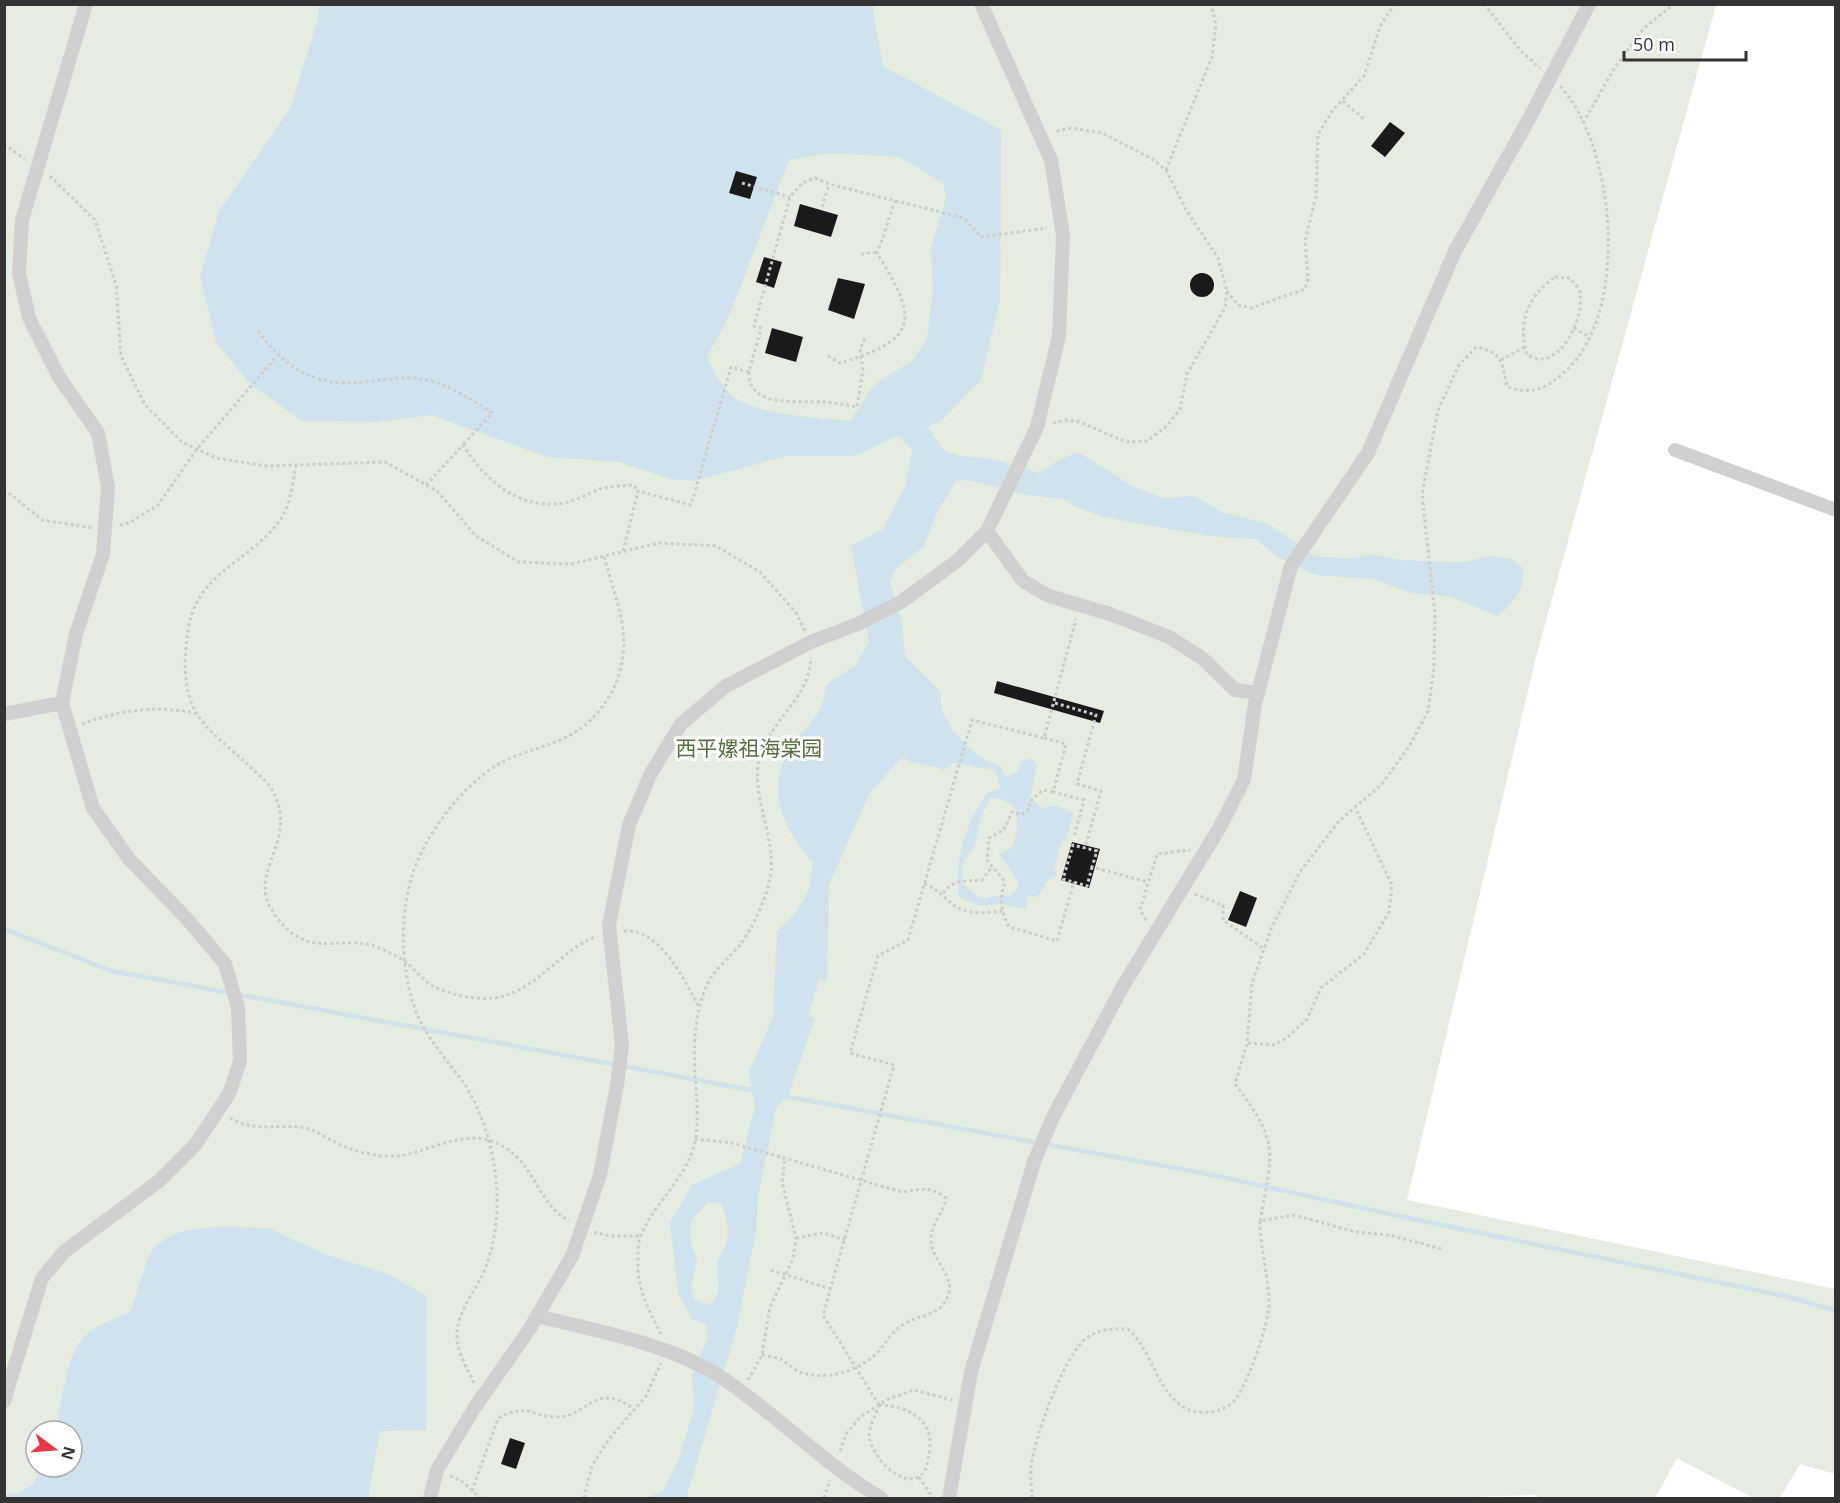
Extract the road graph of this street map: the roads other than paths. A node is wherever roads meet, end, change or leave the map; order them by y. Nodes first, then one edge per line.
1 (86, 4) edge
2 (981, 4) edge
3 (1589, 4) edge
4 (1675, 450) dead end
5 (1836, 510) edge
6 (987, 531) junction
7 (1258, 693) junction
8 (62, 703) junction
9 (4, 714) edge
10 (537, 1316) junction
11 (4, 1401) edge
12 (430, 1498) edge
13 (881, 1498) edge
14 (949, 1498) edge

1 - 8 street
2 - 6 street
3 - 7 street
4 - 5 street
6 - 7 street
6 - 10 street
7 - 14 street
8 - 9 street
8 - 11 street
10 - 12 street
10 - 13 street

